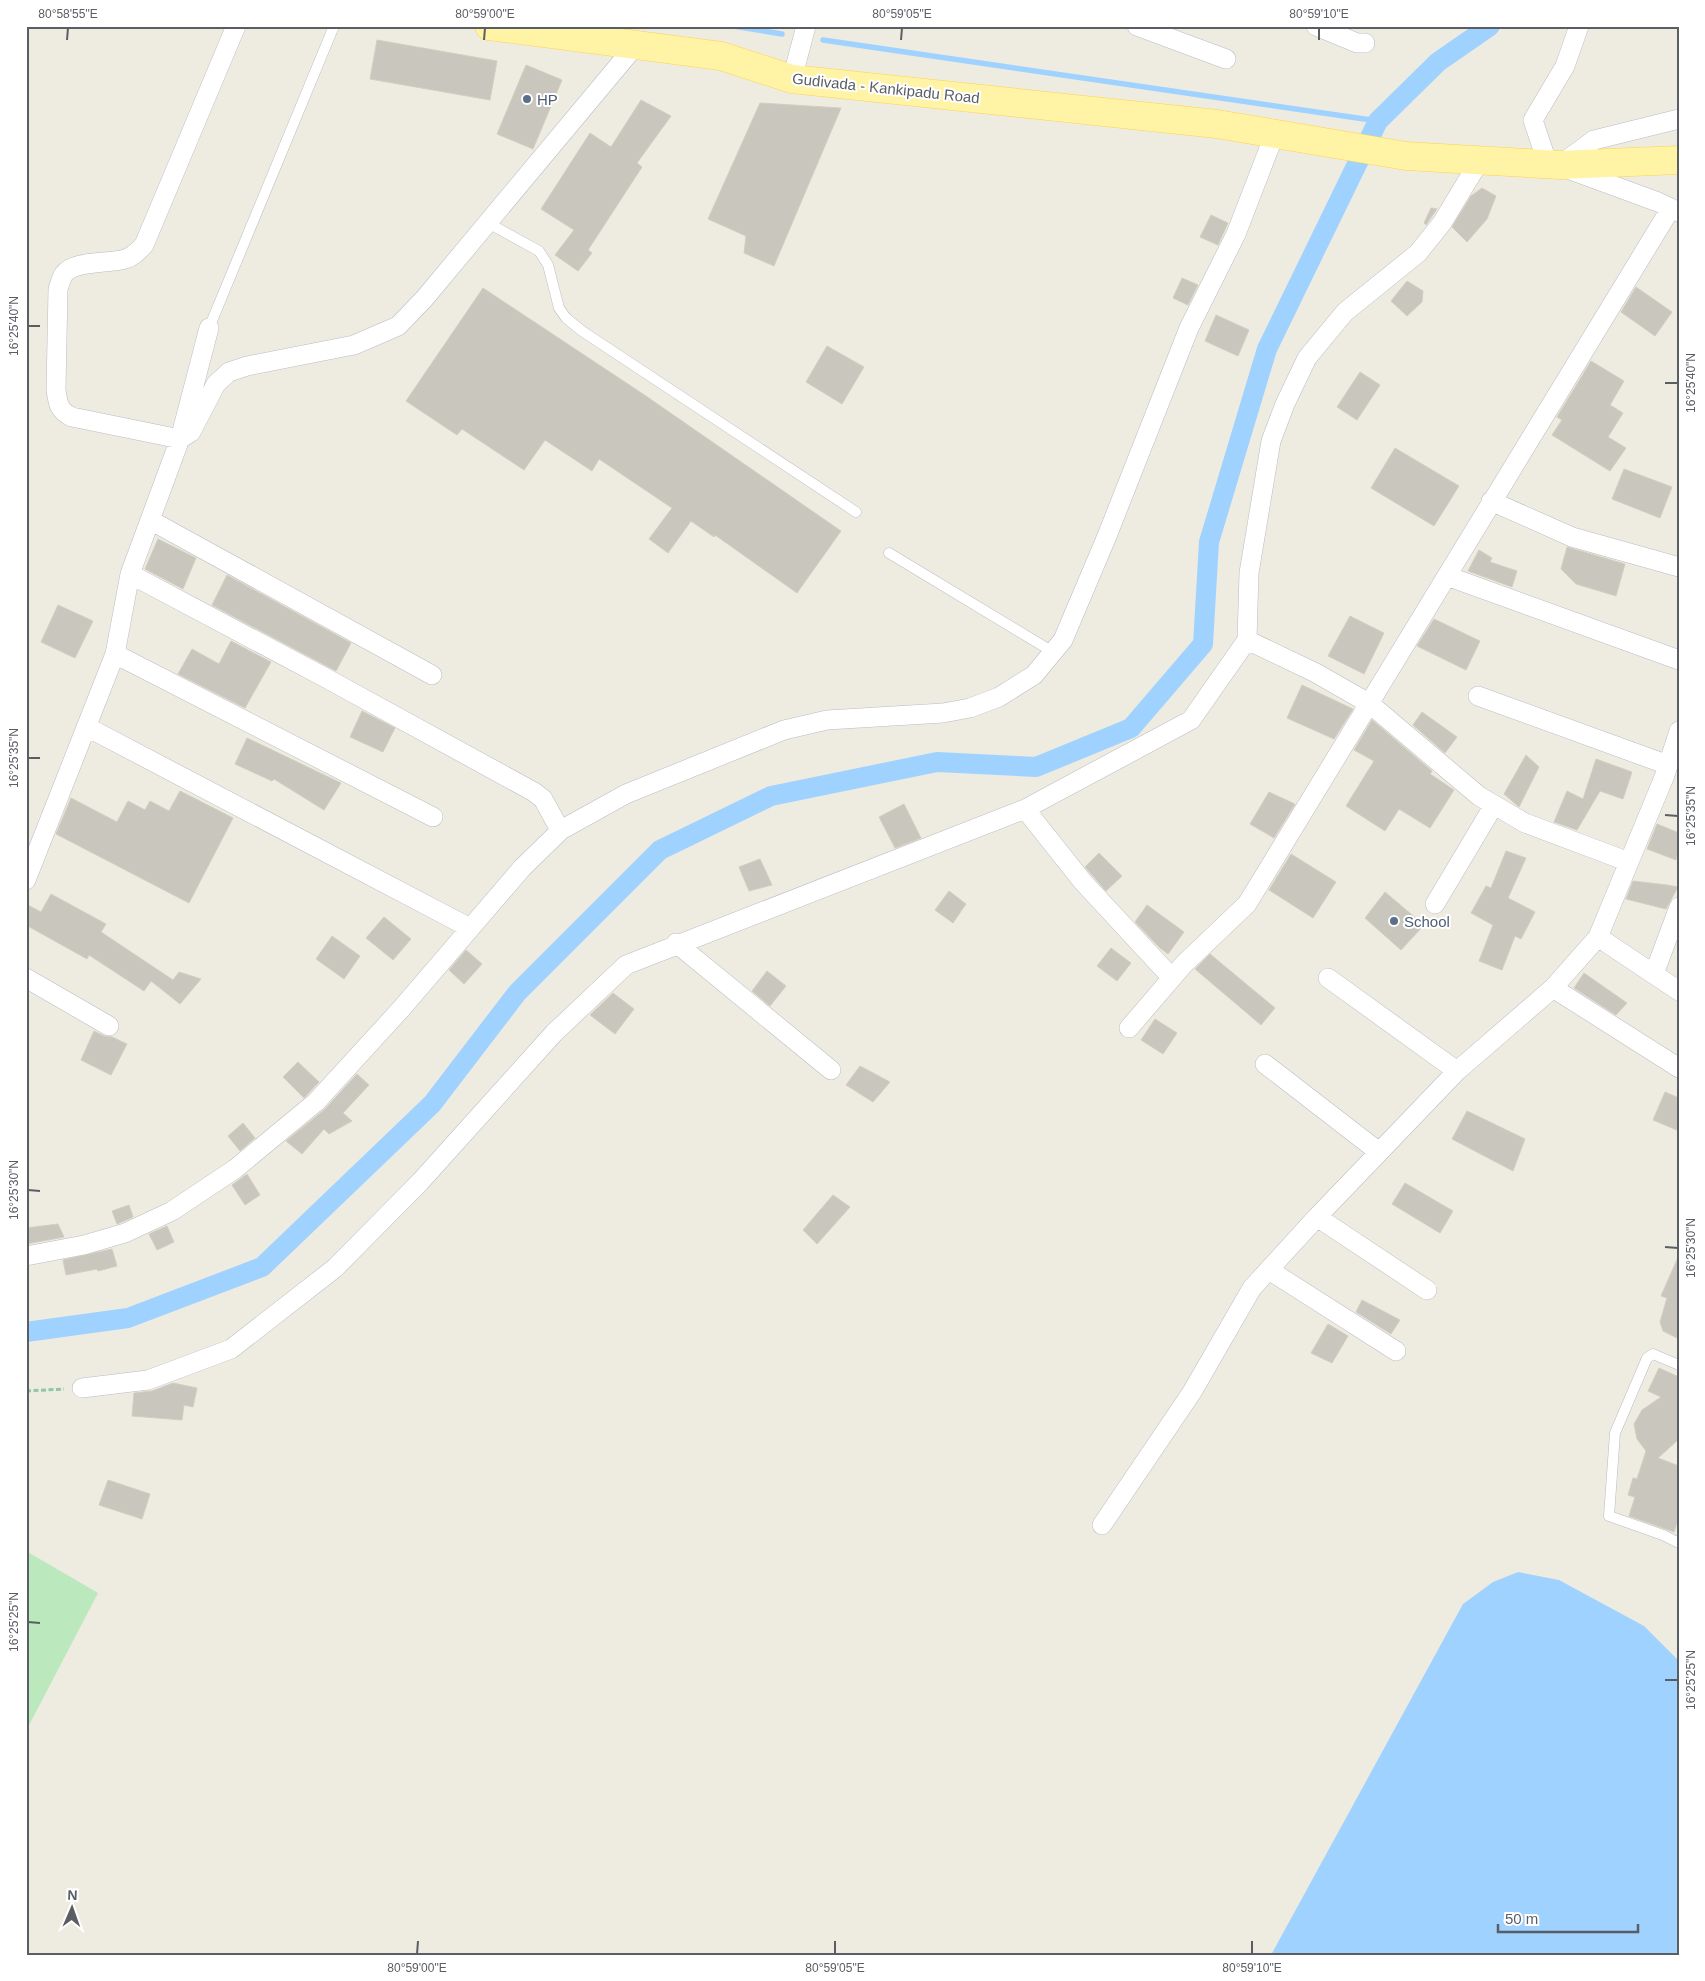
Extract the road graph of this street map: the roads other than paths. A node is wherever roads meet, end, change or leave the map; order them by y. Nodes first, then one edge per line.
1 (236, 26) edge
2 (334, 26) edge
3 (489, 26) edge
4 (806, 26) edge
5 (1137, 26) edge
6 (1316, 26) edge
7 (1579, 26) edge
8 (1365, 43) dead end
9 (635, 46) junction
10 (1226, 58) dead end
11 (792, 78) junction
12 (1679, 119) edge
13 (1288, 135) junction
14 (1480, 160) junction
15 (1679, 160) edge
16 (1554, 165) junction
17 (1675, 210) edge
18 (488, 223) junction
19 (209, 328) joint
20 (180, 439) junction
21 (1491, 501) junction
22 (856, 512) dead end
23 (150, 520) junction
24 (889, 553) dead end
25 (1679, 567) edge
26 (130, 574) junction
27 (1447, 576) junction
28 (1247, 640) junction
29 (1053, 652) junction
30 (115, 654) junction
31 (1679, 660) edge
32 (432, 675) dead end
33 (1478, 696) dead end
34 (1370, 704) junction
35 (87, 727) junction
36 (1679, 730) edge
37 (1668, 764) junction
38 (1494, 804) junction
39 (1025, 809) junction
40 (433, 817) dead end
41 (560, 830) junction
42 (1629, 862) junction
43 (26, 880) edge
44 (1435, 904) dead end
45 (1679, 907) edge
46 (470, 928) junction
47 (1598, 937) junction
48 (676, 943) junction
49 (1654, 974) junction
50 (26, 978) edge
51 (1172, 978) junction
52 (1328, 978) dead end
53 (1552, 988) junction
54 (1679, 991) edge
55 (109, 1026) dead end
56 (1129, 1028) dead end
57 (1265, 1064) dead end
58 (1679, 1068) edge
59 (831, 1070) dead end
60 (1457, 1070) junction
61 (1379, 1152) junction
62 (1316, 1217) junction
63 (26, 1256) edge
64 (1269, 1270) junction
65 (1428, 1290) dead end
66 (1396, 1351) dead end
67 (1679, 1365) edge
68 (82, 1388) road end
69 (1102, 1525) dead end
70 (1679, 1543) edge

1 - 20 street
2 - 19 lane
3 - 9 main road, Gudivada - Kankipadu Road
4 - 11 street
5 - 10 street
6 - 8 street
7 - 16 street
9 - 11 main road, Gudivada - Kankipadu Road
9 - 18 street
11 - 13 main road, Gudivada - Kankipadu Road
12 - 16 street
13 - 14 main road, Gudivada - Kankipadu Road
13 - 29 street
14 - 16 main road
14 - 28 street
15 - 16 main road
16 - 17 street
17 - 21 street
18 - 20 street
18 - 22 lane
19 - 20 street
20 - 23 street
21 - 25 street
21 - 27 street
23 - 26 street
23 - 32 street
24 - 29 lane
26 - 30 street
26 - 41 street
27 - 31 street
27 - 34 street
28 - 34 street
28 - 39 street
29 - 41 street
30 - 35 street
30 - 40 street
33 - 37 street
34 - 38 street
34 - 51 street
35 - 43 street
35 - 46 street
36 - 37 street
37 - 42 street
38 - 42 street
38 - 44 street
39 - 48 street
39 - 51 street
41 - 46 street
42 - 47 street
45 - 49 street
46 - 63 street
47 - 49 street
47 - 53 street
48 - 59 street
48 - 68 street
49 - 54 street
50 - 55 street
51 - 56 street
52 - 60 street
53 - 58 street
53 - 60 street
57 - 61 street
60 - 61 street
61 - 62 street
62 - 64 street
62 - 65 street
64 - 66 street
64 - 69 street
67 - 70 lane

